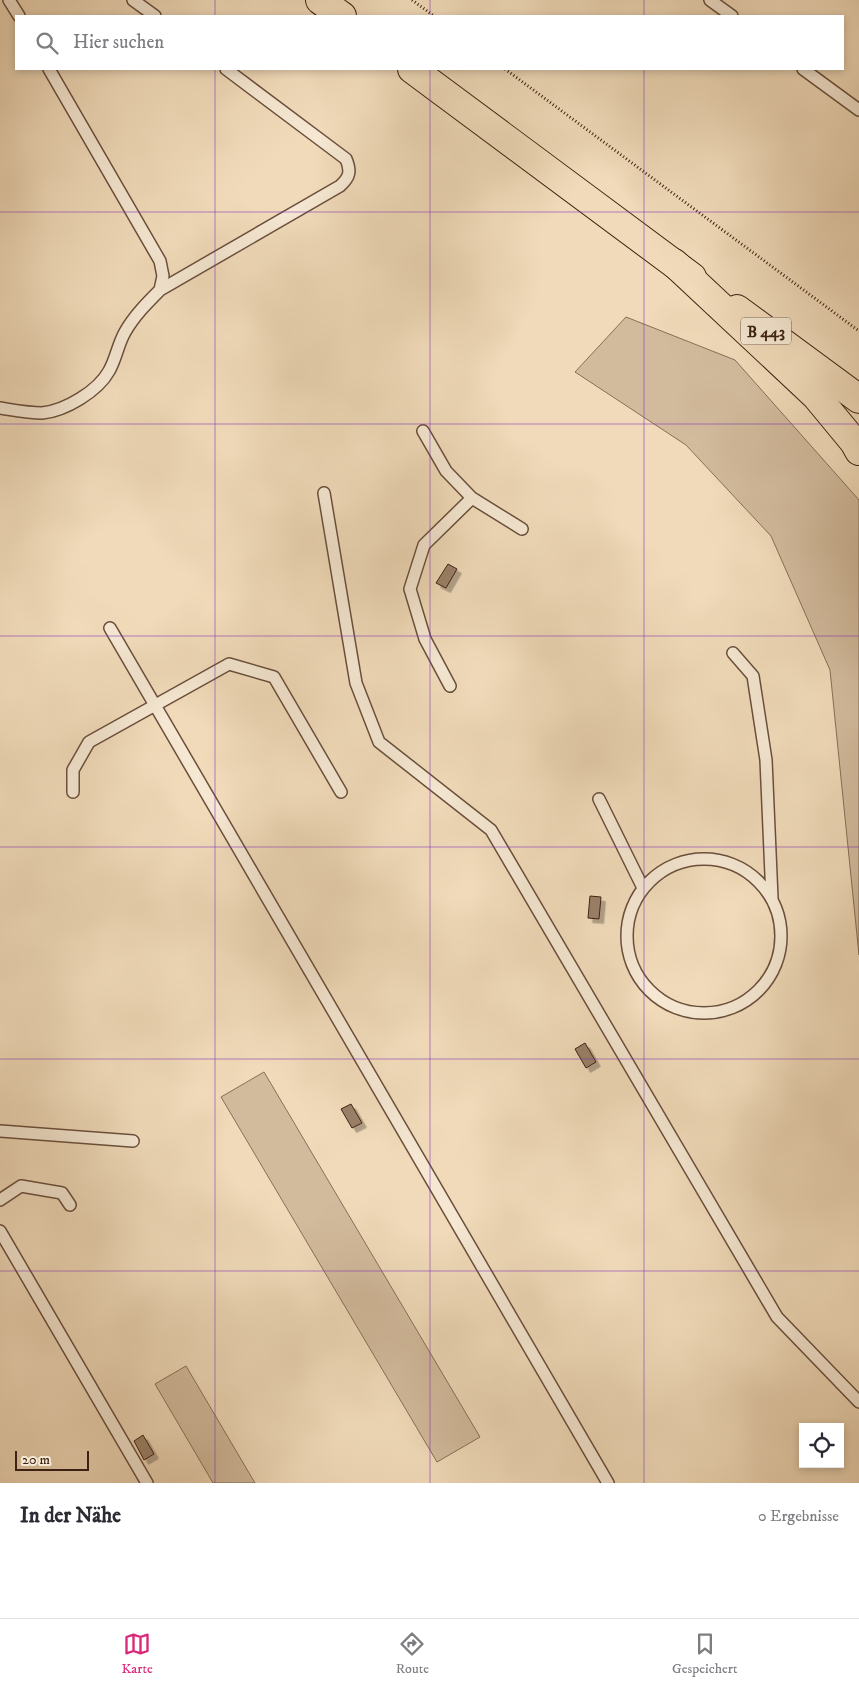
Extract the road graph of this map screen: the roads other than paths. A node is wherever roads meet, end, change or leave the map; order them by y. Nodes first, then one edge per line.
1 (10, 0) edge
2 (133, 0) edge
3 (320, 0) edge
4 (710, 0) edge
5 (18, 15) edge
6 (154, 15) edge
7 (341, 15) edge
8 (731, 15) edge
9 (50, 70) edge
10 (227, 70) edge
11 (413, 70) edge
12 (804, 70) edge
13 (859, 110) edge
14 (674, 263) junction
15 (160, 290) junction
16 (859, 399) edge
17 (0, 408) edge
18 (423, 432) dead end
19 (859, 451) edge
20 (324, 493) dead end
21 (472, 498) junction
22 (522, 529) dead end
23 (110, 628) dead end
24 (733, 653) dead end
25 (450, 686) dead end
26 (154, 706) junction
27 (73, 792) dead end
28 (341, 792) dead end
29 (599, 799) dead end
30 (643, 888) junction
31 (772, 898) junction
32 (0, 1131) edge
33 (134, 1141) dead end
34 (0, 1200) edge
35 (70, 1205) dead end
36 (0, 1231) edge
37 (859, 1402) edge
38 (147, 1483) edge
39 (608, 1483) edge

1 - 5 lane
2 - 6 lane
3 - 7 main road
4 - 8 lane
9 - 15 lane
10 - 15 lane
11 - 14 main road, B 443
12 - 13 lane
14 - 16 main road, B 443
14 - 19 main road
15 - 17 lane
18 - 21 lane
20 - 37 lane
21 - 22 lane
21 - 25 lane
23 - 26 lane
24 - 31 lane
26 - 27 lane
26 - 28 lane
26 - 39 lane
29 - 30 lane
30 - 31 lane
30 - 31 lane
32 - 33 lane
34 - 35 lane
36 - 38 lane

